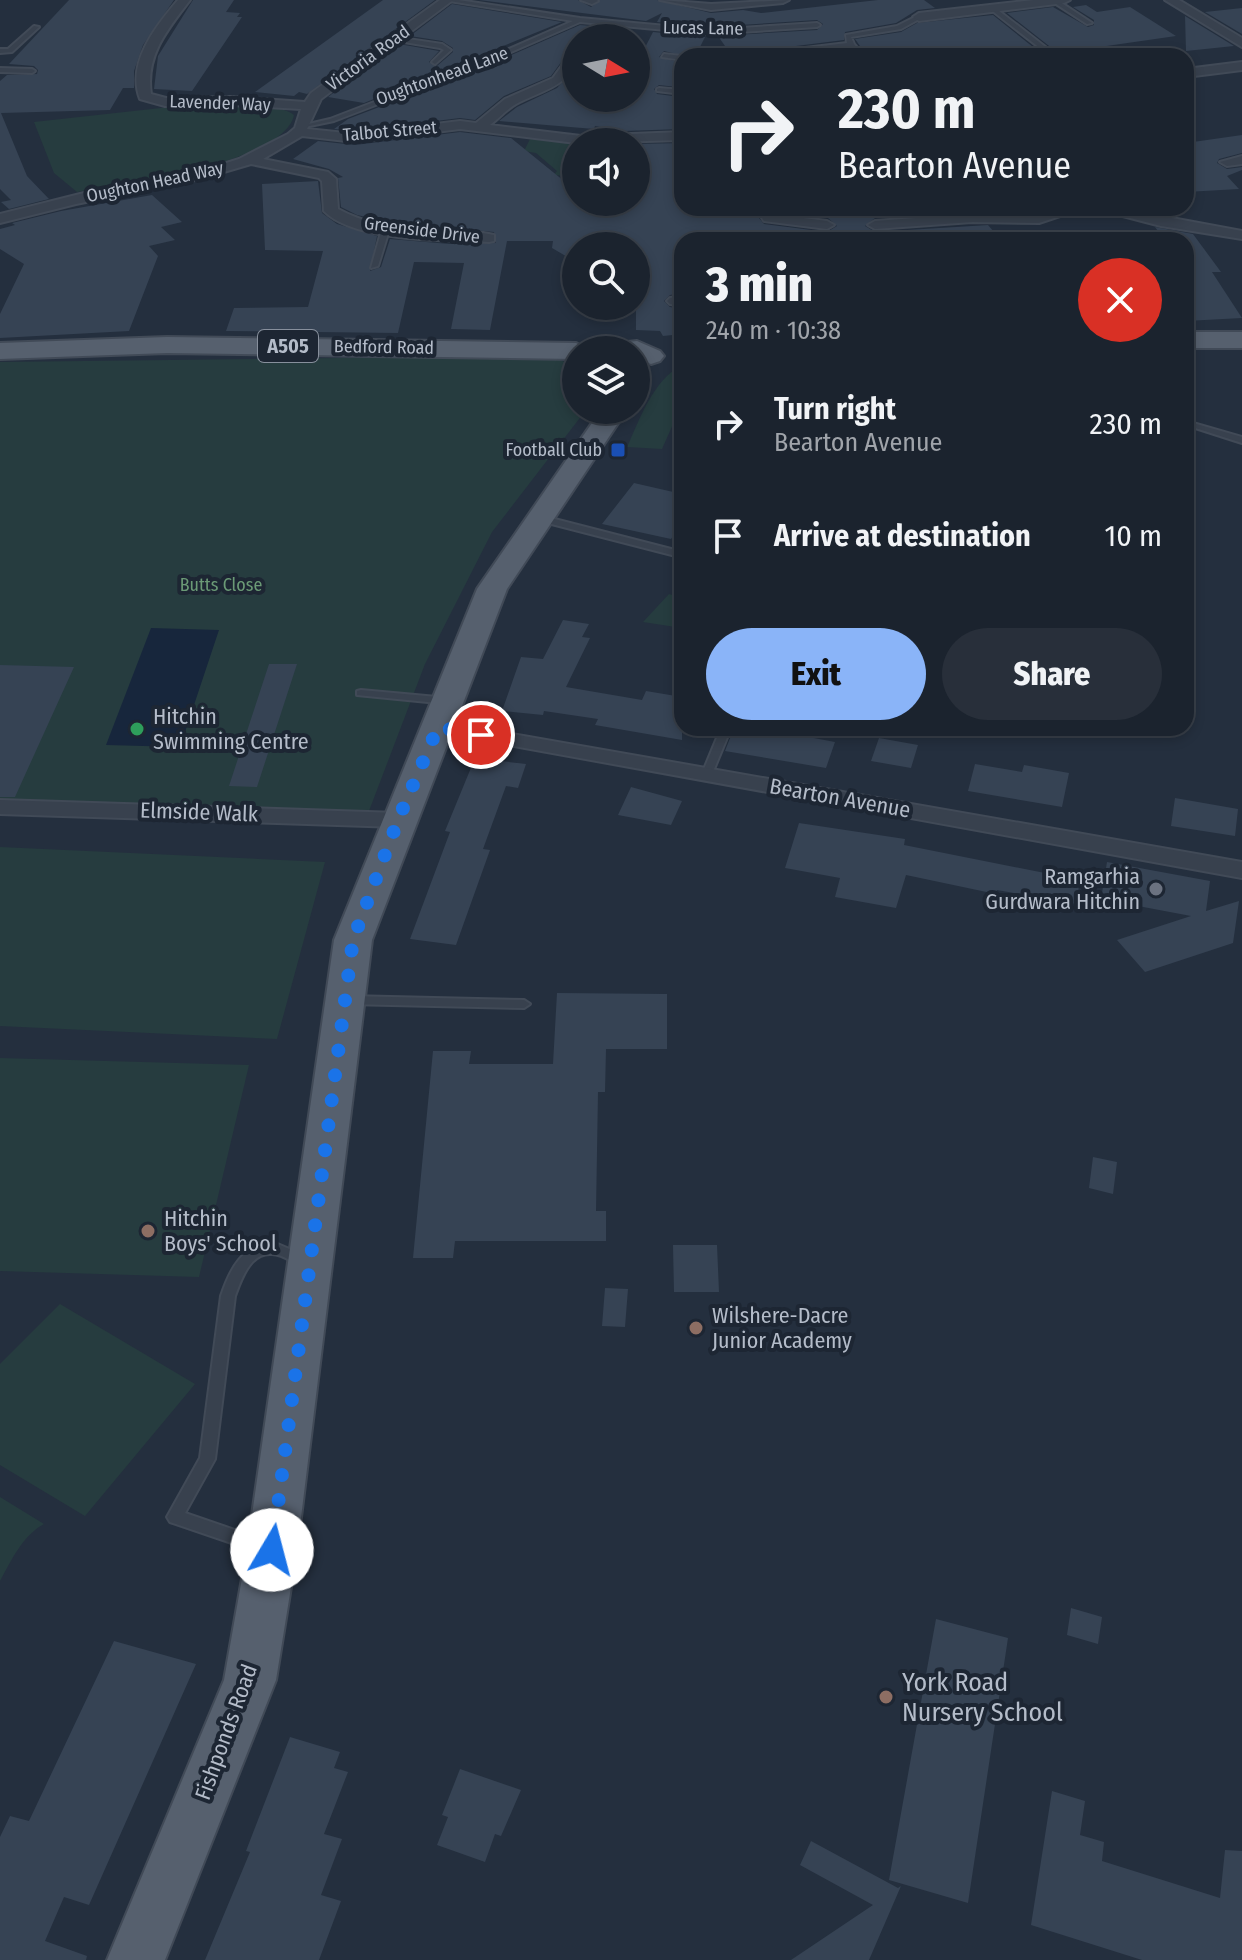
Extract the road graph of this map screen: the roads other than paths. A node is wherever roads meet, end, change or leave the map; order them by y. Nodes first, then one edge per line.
1 (184, 0) edge
2 (447, 0) edge
3 (666, 0) edge
4 (783, 0) edge
5 (1171, 0) edge
6 (1060, 1) edge
7 (992, 8) junction
8 (919, 17) joint
9 (580, 20) junction
10 (1089, 23) dead end
11 (817, 25) dead end
12 (36, 27) dead end
13 (394, 39) junction
14 (1242, 43) edge
15 (851, 44) junction
16 (812, 48) edge
17 (854, 48) edge
18 (1044, 48) edge
19 (0, 51) edge
20 (664, 56) dead end
21 (674, 57) edge
22 (435, 62) dead end
23 (1242, 66) edge
24 (0, 70) edge
25 (32, 71) dead end
26 (1194, 72) edge
27 (562, 74) edge
28 (659, 90) dead end
29 (674, 91) edge
30 (307, 106) junction
31 (481, 126) junction
32 (301, 130) junction
33 (674, 136) edge
34 (246, 159) junction
35 (1242, 160) edge
36 (1227, 162) dead end
37 (771, 216) edge
38 (920, 216) edge
39 (1049, 216) edge
40 (1134, 216) edge
41 (0, 219) edge
42 (924, 221) junction
43 (827, 225) dead end
44 (875, 225) dead end
45 (386, 227) junction
46 (1242, 235) edge
47 (489, 238) dead end
48 (374, 266) dead end
49 (1194, 340) edge
50 (1242, 340) edge
51 (0, 351) edge
52 (562, 351) edge
53 (674, 352) edge
54 (650, 362) edge
55 (604, 424) edge
56 (1194, 425) edge
57 (1242, 440) edge
58 (539, 518) junction
59 (672, 552) dead end
60 (361, 693) dead end
61 (443, 714) junction
62 (723, 736) edge
63 (707, 774) junction
64 (0, 807) edge
65 (398, 820) junction
66 (1242, 870) edge
67 (345, 1000) junction
68 (524, 1004) dead end
69 (310, 1264) junction
70 (272, 1550) junction
71 (136, 1960) edge

1 - 30 street, Lavender Way
2 - 9 lane, Lucas Lane
2 - 13 street, Victoria Road
3 - 4 street
5 - 14 street
6 - 7 street
6 - 10 lane
7 - 8 street
7 - 18 lane
8 - 15 lane
9 - 11 lane, Lucas Lane
9 - 32 lane, Oughtonhead Lane
12 - 19 lane
13 - 22 lane
13 - 30 street, Victoria Road
15 - 16 lane
15 - 17 lane
20 - 21 lane
23 - 26 street
24 - 25 lane
27 - 31 street
28 - 29 lane
30 - 32 street, Victoria Road
31 - 32 street, Talbot Street
31 - 33 street, Talbot Street
32 - 34 street, Oughton Head Way
34 - 41 street, Oughton Head Way
34 - 45 street, Greenside Drive
35 - 36 street
37 - 43 street
38 - 42 street
39 - 42 street
40 - 46 street
42 - 44 street
45 - 47 street, Greenside Drive
45 - 48 lane
49 - 50 main road
51 - 52 main road, Bedford Road / A505
53 - 54 main road
55 - 58 main road, Fishponds Road
56 - 57 lane
58 - 59 lane
58 - 61 main road, Fishponds Road
60 - 61 lane
61 - 63 street, Bearton Avenue
61 - 65 main road, Fishponds Road
62 - 63 lane
63 - 66 street, Bearton Avenue
64 - 65 street, Elmside Walk
65 - 67 main road, Fishponds Road
67 - 68 lane
67 - 69 main road, Fishponds Road
69 - 70 main road, Fishponds Road
69 - 70 lane
70 - 71 main road, Fishponds Road

